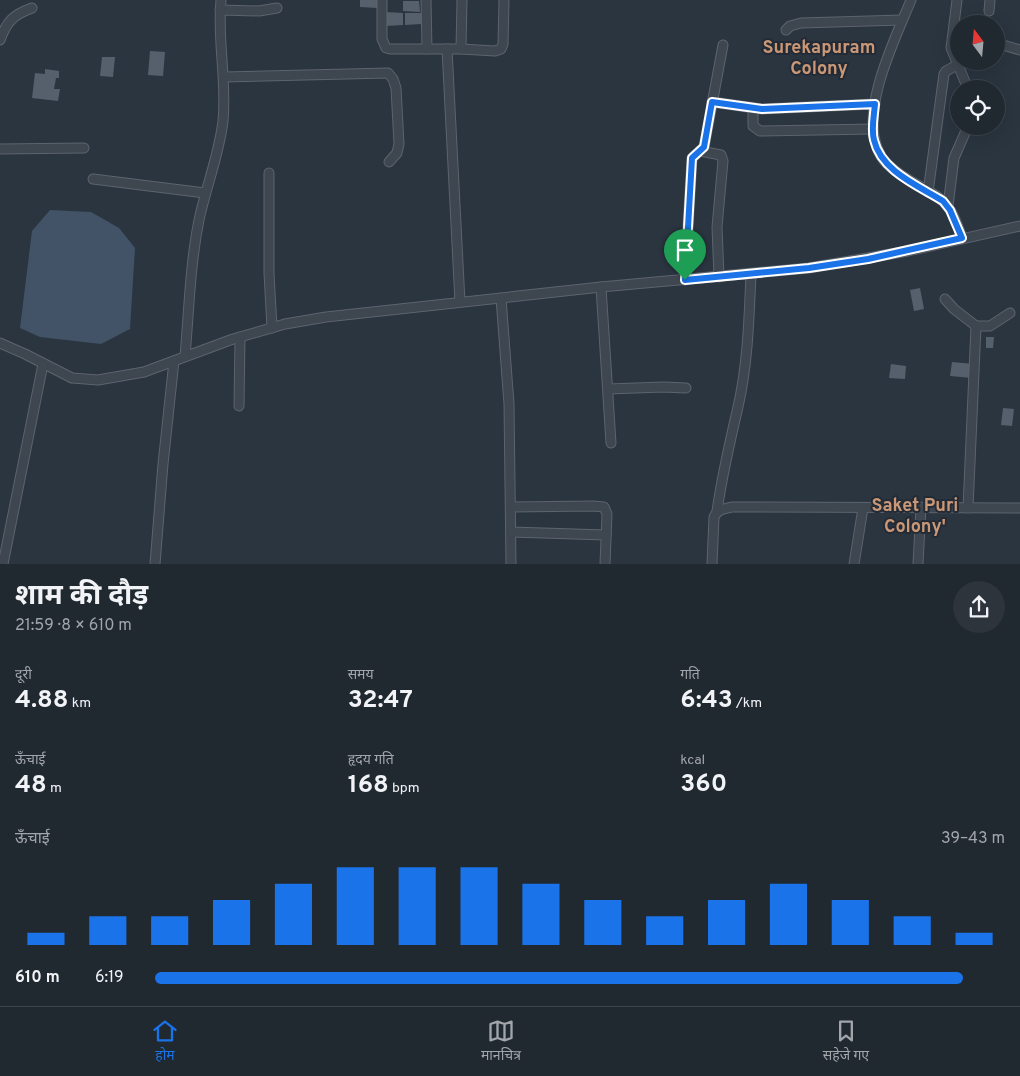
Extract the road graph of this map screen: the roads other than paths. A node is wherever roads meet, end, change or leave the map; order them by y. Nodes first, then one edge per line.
1 (221, 0) edge
2 (382, 0) edge
3 (426, 0) edge
4 (462, 0) edge
5 (504, 0) edge
6 (911, 0) edge
7 (957, 0) edge
8 (990, 0) edge
9 (32, 8) dead end
10 (277, 8) dead end
11 (220, 10) junction
12 (990, 11) dead end
13 (957, 15) edge
14 (902, 20) junction
15 (786, 30) dead end
16 (0, 40) edge
17 (723, 45) dead end
18 (1005, 46) edge
19 (427, 49) junction
20 (461, 49) junction
21 (448, 50) junction
22 (1020, 50) edge
23 (950, 69) edge
24 (224, 77) junction
25 (712, 102) junction
26 (875, 104) junction
27 (753, 108) junction
28 (873, 129) junction
29 (964, 135) edge
30 (84, 148) dead end
31 (0, 149) edge
32 (700, 151) junction
33 (389, 162) dead end
34 (269, 173) dead end
35 (93, 179) dead end
36 (928, 192) junction
37 (205, 193) junction
38 (948, 206) junction
39 (1020, 226) edge
40 (962, 238) junction
41 (751, 274) junction
42 (719, 277) junction
43 (685, 280) junction
44 (601, 287) junction
45 (501, 298) junction
46 (945, 299) dead end
47 (460, 302) junction
48 (1010, 313) dead end
49 (976, 326) junction
50 (272, 328) junction
51 (240, 337) junction
52 (0, 343) edge
53 (185, 356) junction
54 (174, 361) junction
55 (44, 364) junction
56 (686, 388) dead end
57 (608, 389) junction
58 (239, 406) dead end
59 (611, 443) dead end
60 (511, 507) junction
61 (921, 507) junction
62 (863, 508) junction
63 (968, 508) junction
64 (1020, 508) edge
65 (717, 511) junction
66 (511, 532) junction
67 (606, 534) junction
68 (3, 564) edge
69 (155, 564) edge
70 (511, 564) edge
71 (605, 564) edge
72 (712, 564) edge
73 (854, 564) edge
74 (918, 564) edge

1 - 11 street
2 - 19 street
3 - 19 street
4 - 20 street
5 - 20 street
6 - 14 street
7 - 13 street
8 - 12 street
9 - 16 street
10 - 11 street
11 - 24 street
14 - 15 street
14 - 26 street
17 - 25 street
18 - 22 street
19 - 21 street
20 - 21 street
21 - 47 street
23 - 36 street
24 - 33 street
24 - 37 street
25 - 27 street
25 - 32 street
26 - 27 street
26 - 28 street
27 - 28 street
28 - 36 street
29 - 38 street
30 - 31 street
32 - 42 street
32 - 43 street
34 - 50 street
35 - 37 street
36 - 38 street
37 - 53 street
38 - 40 street
39 - 40 street
40 - 41 street
41 - 42 street
41 - 65 street
42 - 43 street
43 - 44 street
44 - 45 street
44 - 57 street
45 - 47 street
45 - 60 street
46 - 49 street
47 - 50 street
48 - 49 street
49 - 63 street
50 - 51 street
51 - 53 street
51 - 58 street
52 - 55 street
53 - 54 street
54 - 55 street
54 - 69 street
55 - 68 street
56 - 57 street
57 - 59 street
60 - 66 street
60 - 67 street
61 - 62 street
61 - 63 street
61 - 74 street
62 - 65 street
62 - 73 street
63 - 64 street
65 - 72 street
66 - 67 street
66 - 70 street
67 - 71 street

